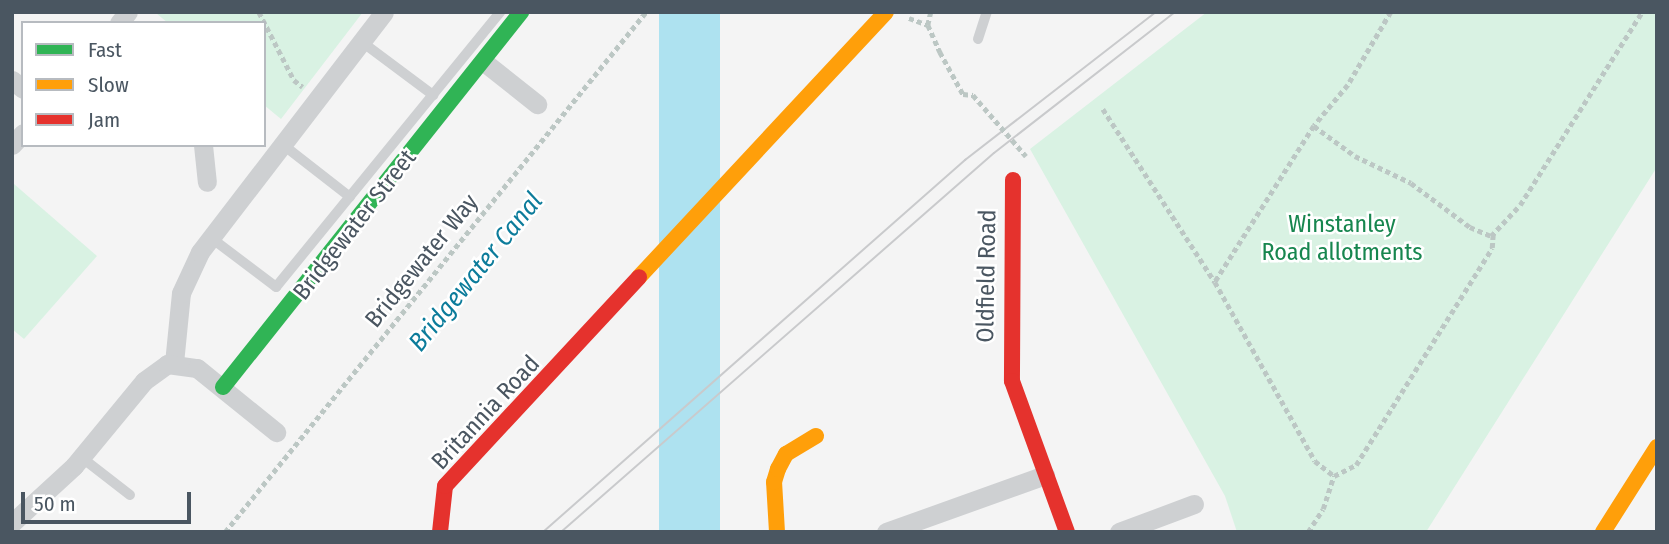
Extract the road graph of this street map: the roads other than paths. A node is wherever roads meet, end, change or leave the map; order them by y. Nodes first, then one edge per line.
1 (384, 12) edge
2 (500, 12) edge
3 (521, 12) edge
4 (886, 12) edge
5 (987, 12) edge
6 (978, 39) dead end
7 (362, 42) junction
8 (484, 62) junction
9 (433, 95) junction
10 (537, 104) dead end
11 (282, 144) junction
12 (203, 147) edge
13 (1013, 180) dead end
14 (207, 182) dead end
15 (350, 197) junction
16 (210, 236) junction
17 (174, 363) junction
18 (223, 387) junction
19 (276, 432) dead end
20 (816, 436) dead end
21 (1657, 447) edge
22 (81, 457) junction
23 (1045, 475) junction
24 (130, 495) dead end
25 (1194, 504) dead end
26 (12, 523) edge
27 (440, 532) edge
28 (777, 532) edge
29 (886, 532) edge
30 (1067, 532) edge
31 (1119, 532) edge
32 (1603, 532) edge

1 - 7 street
2 - 9 lane
3 - 8 street, Bridgewater Street
4 - 27 street, Britannia Road
5 - 6 lane
7 - 9 lane
7 - 11 street
8 - 10 street
8 - 18 street, Bridgewater Street
9 - 15 lane
11 - 15 lane
11 - 16 street
12 - 14 street
13 - 23 street, Oldfield Road
15 - 16 lane
16 - 17 street
17 - 18 street
17 - 22 street
18 - 19 street
20 - 28 street
21 - 32 street
22 - 24 lane
22 - 26 street
23 - 29 street
23 - 30 street, Oldfield Road
25 - 31 street

